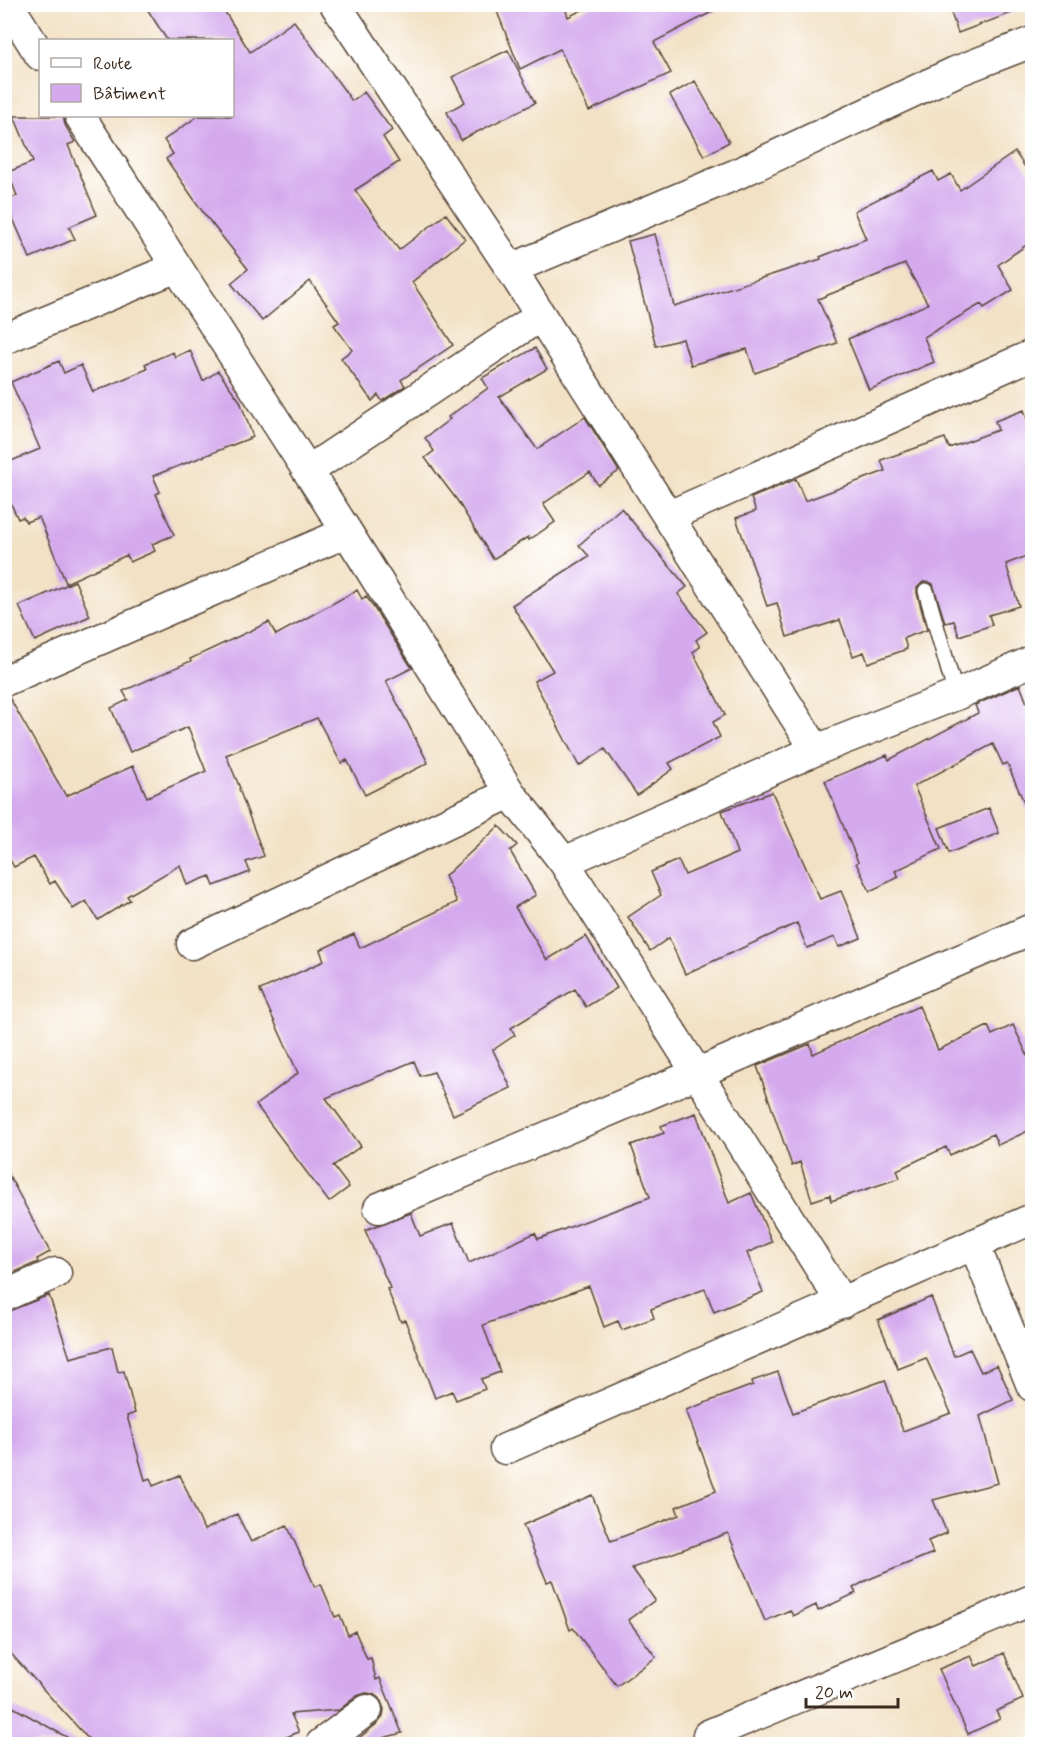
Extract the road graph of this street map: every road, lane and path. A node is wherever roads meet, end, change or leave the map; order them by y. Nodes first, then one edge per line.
1 (8, 4) edge
2 (342, 7) edge
3 (1032, 42) edge
4 (39, 53) edge
5 (81, 117) edge
6 (177, 267) junction
7 (511, 269) junction
8 (540, 316) junction
9 (4, 339) edge
10 (1032, 355) edge
11 (308, 471) junction
12 (669, 516) junction
13 (347, 532) junction
14 (926, 591) dead end
15 (1032, 661) edge
16 (4, 681) edge
17 (956, 695) junction
18 (816, 750) junction
19 (510, 793) junction
20 (564, 862) junction
21 (1032, 929) edge
22 (192, 944) dead end
23 (698, 1073) junction
24 (379, 1208) dead end
25 (1032, 1219) edge
26 (974, 1244) junction
27 (56, 1273) dead end
28 (4, 1296) edge
29 (842, 1303) junction
30 (1032, 1386) edge
31 (504, 1449) dead end
32 (1032, 1600) edge
33 (367, 1710) dead end
34 (708, 1735) dead end
35 (321, 1744) edge

1 - 4 street
2 - 7 street
3 - 7 street
5 - 6 street
6 - 9 street
6 - 11 street
7 - 8 street
8 - 11 street
8 - 12 street
10 - 12 street
11 - 13 street
12 - 18 street
13 - 16 street
13 - 19 street
14 - 17 lane
15 - 17 street
17 - 18 street
18 - 20 street
19 - 20 street
19 - 22 street
20 - 23 street
21 - 23 street
23 - 24 street
23 - 29 street
25 - 26 street
26 - 29 street
26 - 30 street
27 - 28 street
29 - 31 street
32 - 34 street
33 - 35 street

